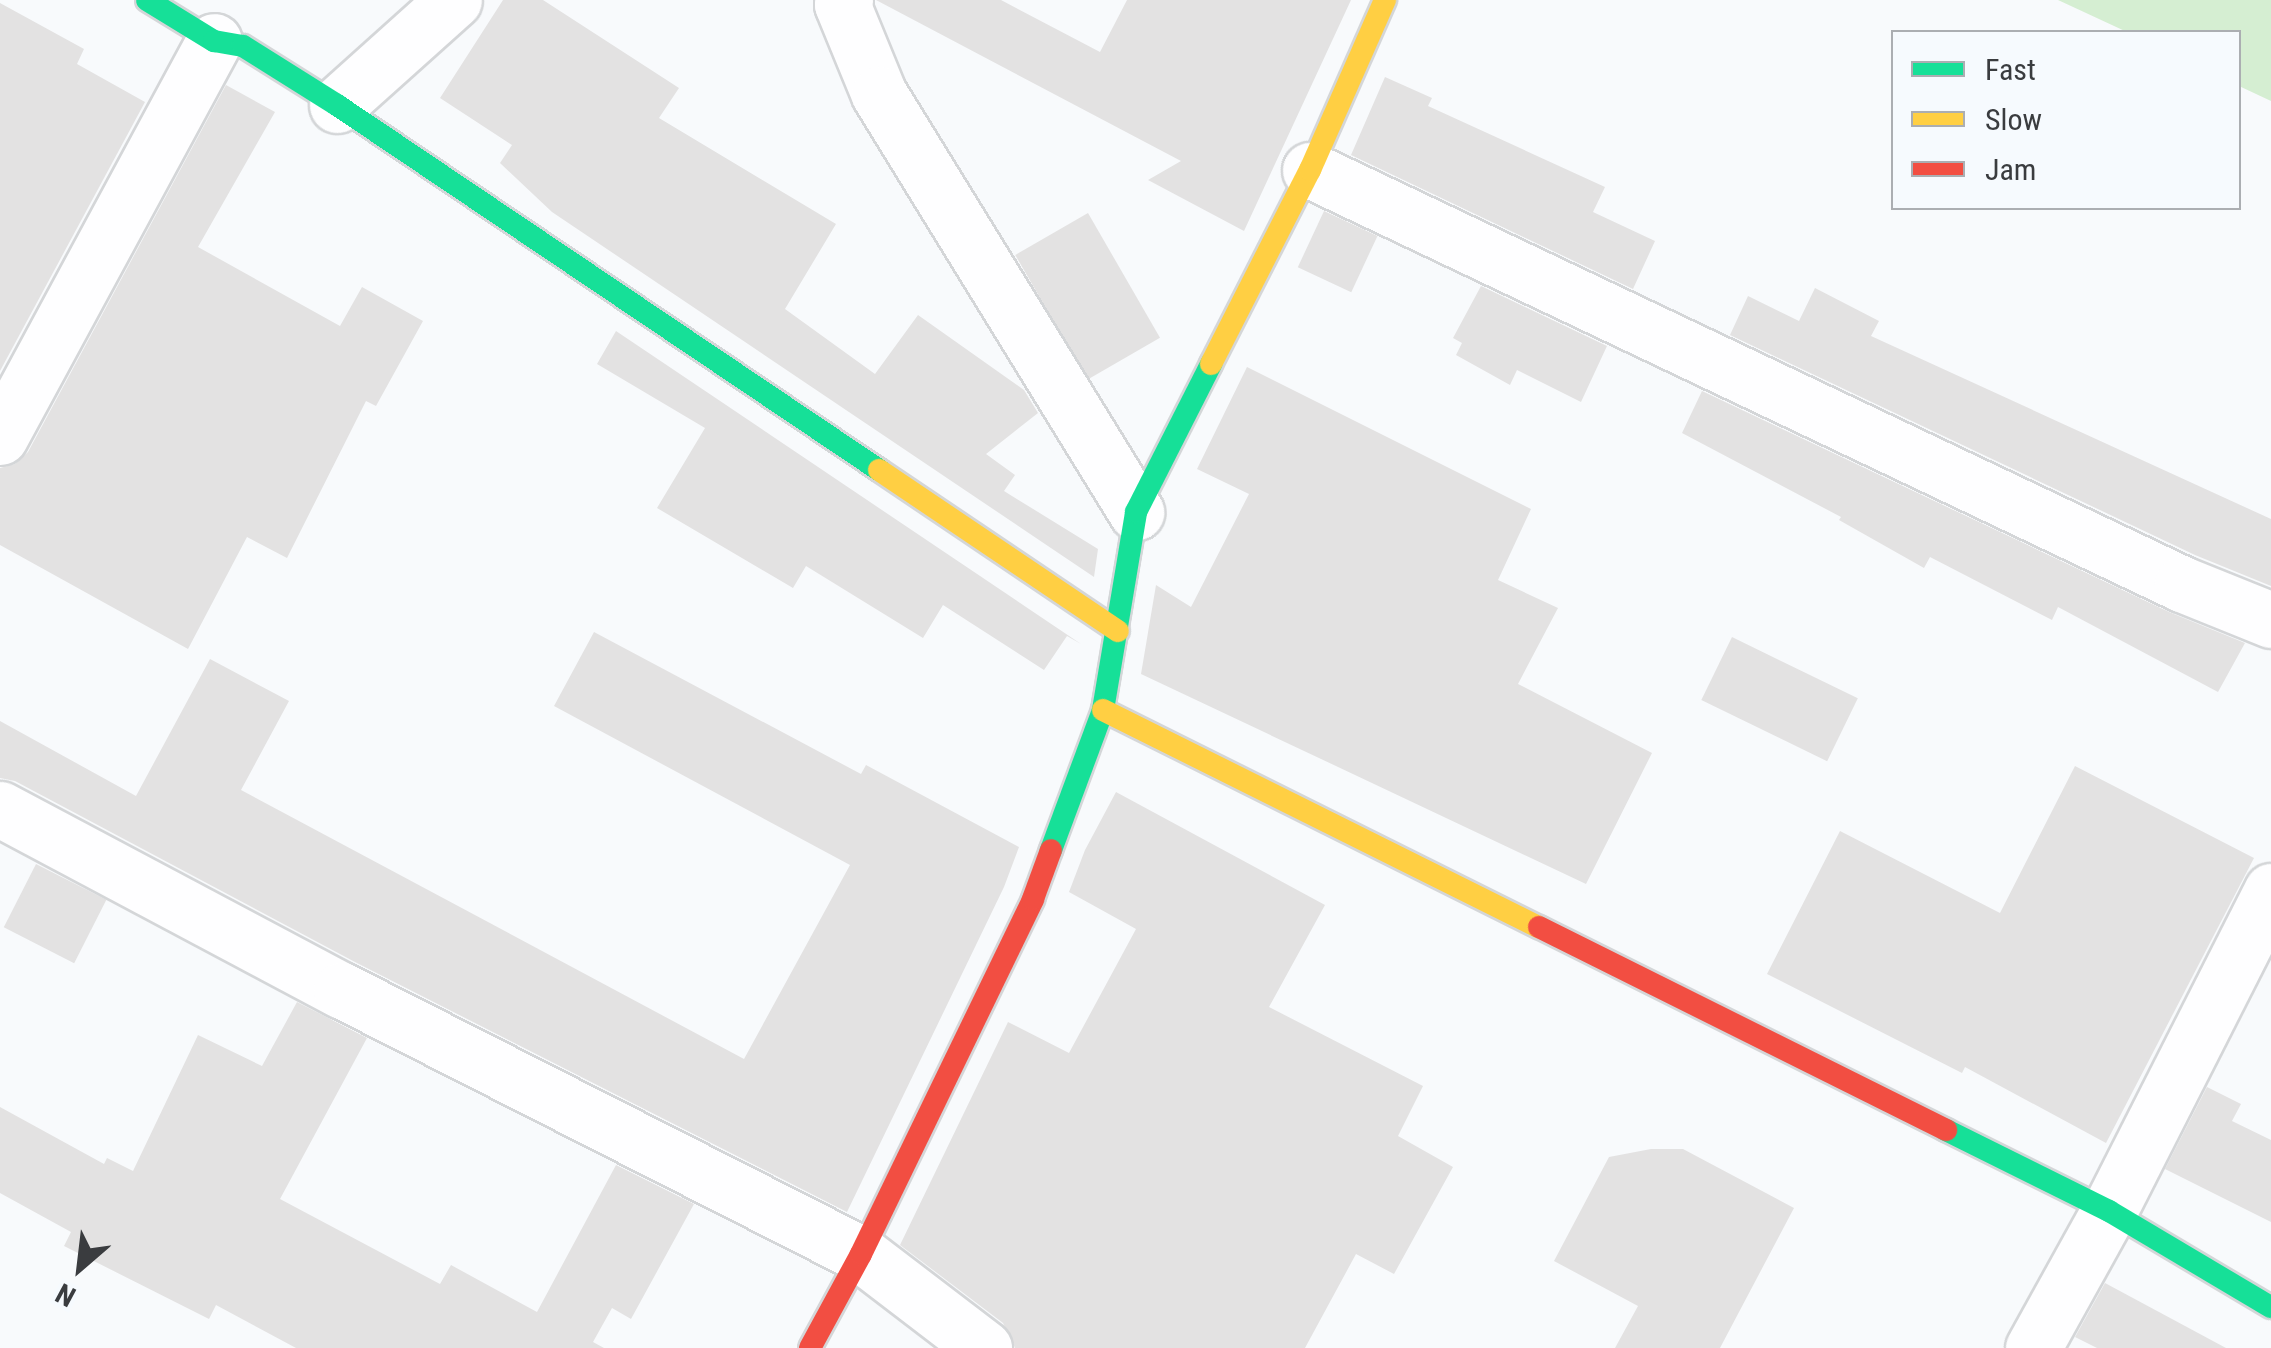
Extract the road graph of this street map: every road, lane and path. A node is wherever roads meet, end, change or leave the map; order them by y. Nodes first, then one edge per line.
1 (147, 0) edge
2 (454, 0) edge
3 (845, 0) edge
4 (1385, 0) edge
5 (214, 41) junction
6 (337, 105) junction
7 (1310, 170) junction
8 (0, 437) edge
9 (1136, 512) junction
10 (2271, 620) edge
11 (1118, 632) junction
12 (1103, 710) junction
13 (0, 809) edge
14 (2271, 891) edge
15 (2109, 1211) junction
16 (861, 1254) junction
17 (2271, 1306) edge
18 (810, 1348) edge
19 (984, 1348) edge
20 (2034, 1348) edge

1 - 5 street
2 - 6 street
3 - 9 street
4 - 7 street
5 - 6 street
5 - 8 street
6 - 11 street
7 - 9 street
7 - 10 street
9 - 11 street
11 - 12 street
12 - 15 street
12 - 16 street
13 - 16 street
14 - 15 street
15 - 17 street
15 - 20 street
16 - 18 street
16 - 19 street

